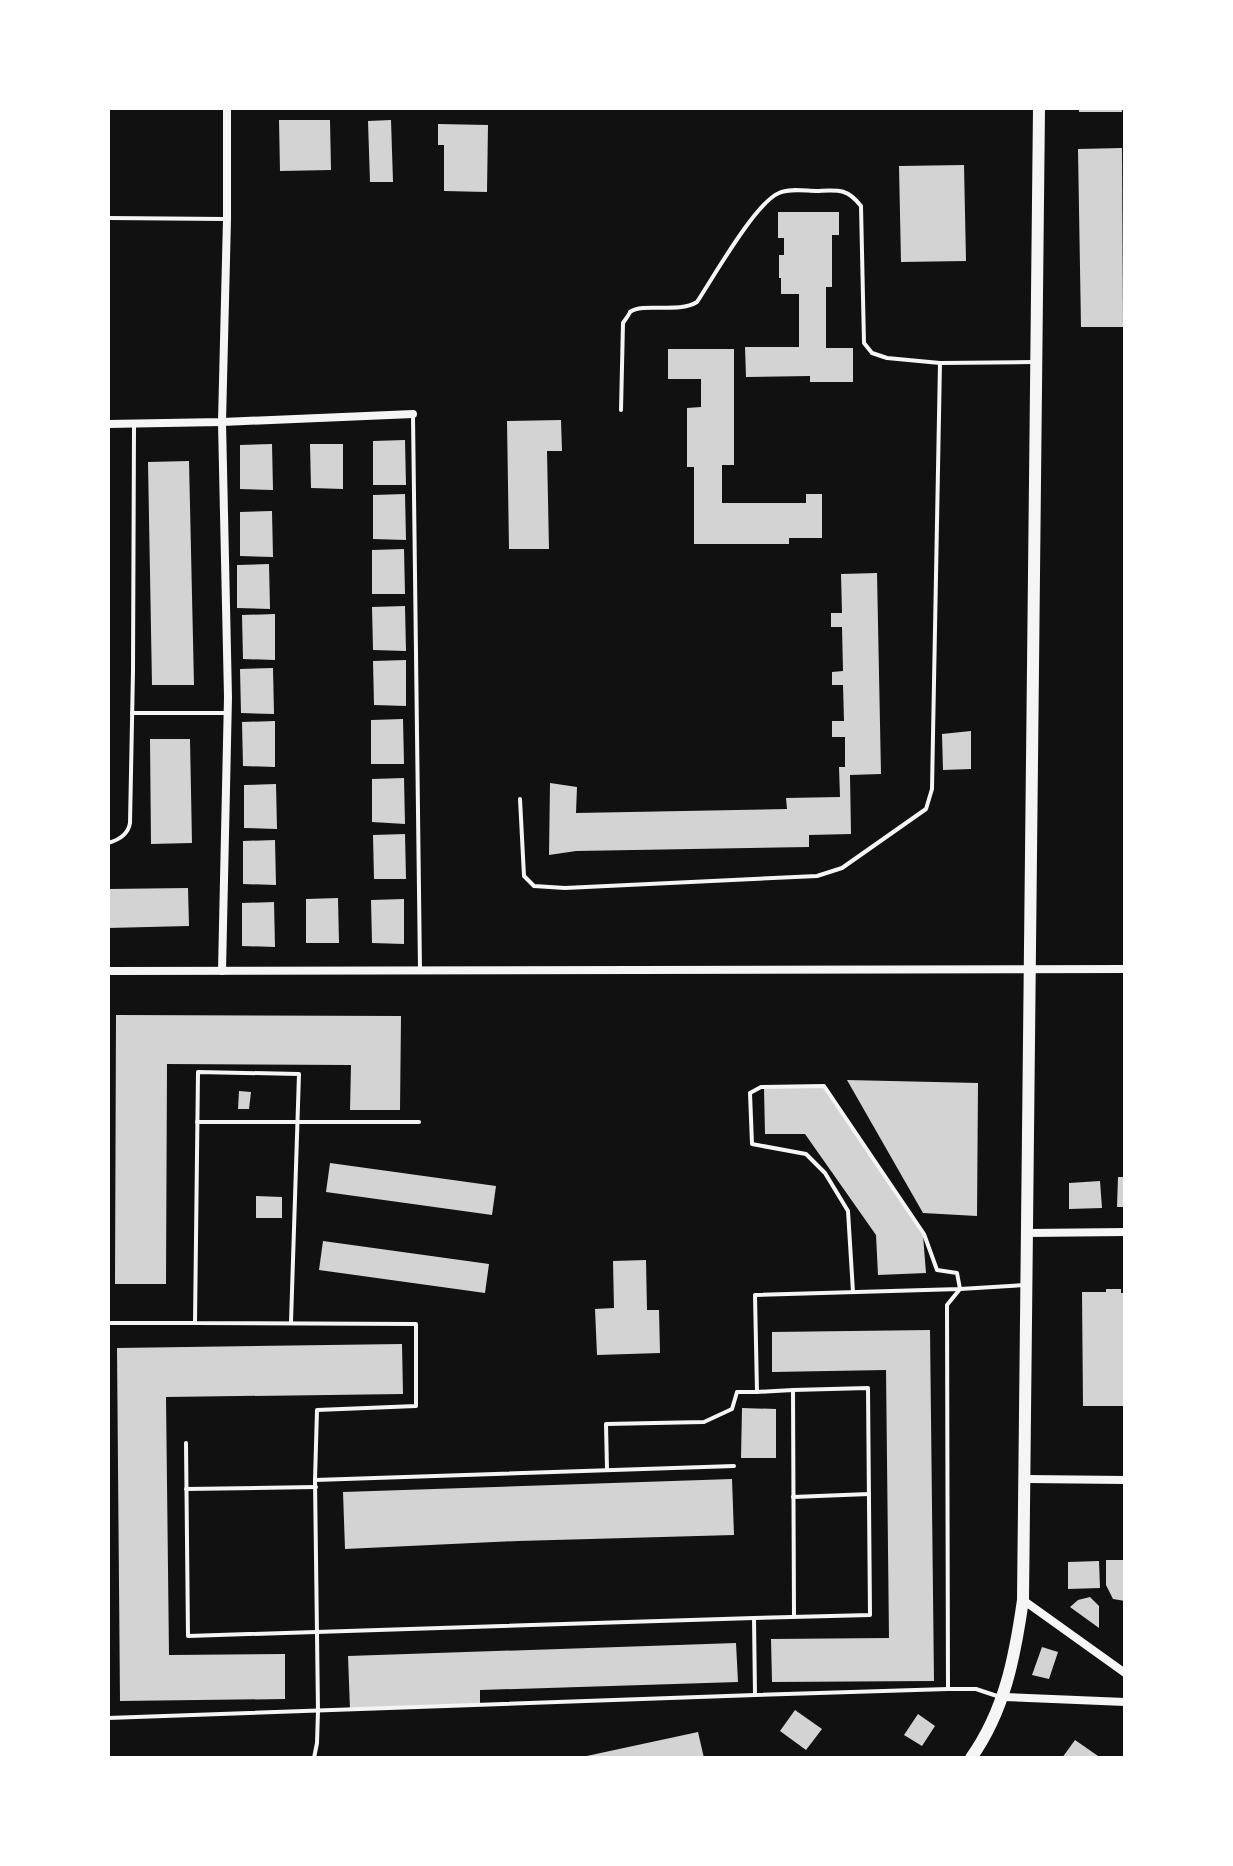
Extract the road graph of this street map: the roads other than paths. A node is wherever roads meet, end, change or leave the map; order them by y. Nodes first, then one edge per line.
1 (227, 108) edge
2 (1039, 108) edge
3 (108, 218) edge
4 (227, 219) junction
5 (1036, 362) junction
6 (940, 363) junction
7 (621, 410) dead end
8 (413, 414) joint
9 (222, 422) junction
10 (134, 423) junction
11 (108, 424) edge
12 (132, 713) junction
13 (227, 713) junction
14 (520, 799) dead end
15 (108, 843) edge
16 (1125, 969) edge
17 (420, 970) junction
18 (1030, 970) junction
19 (108, 971) edge
20 (222, 971) junction
21 (197, 1122) junction
22 (419, 1122) dead end
23 (297, 1123) junction
24 (1125, 1232) edge
25 (1028, 1233) junction
26 (1027, 1285) junction
27 (960, 1289) junction
28 (853, 1292) junction
29 (291, 1322) junction
30 (108, 1323) edge
31 (195, 1323) junction
32 (793, 1390) junction
33 (757, 1392) junction
34 (186, 1443) dead end
35 (734, 1466) dead end
36 (607, 1469) junction
37 (1026, 1479) junction
38 (315, 1480) junction
39 (1125, 1480) edge
40 (316, 1487) junction
41 (186, 1489) junction
42 (869, 1494) junction
43 (793, 1497) junction
44 (1023, 1600) junction
45 (794, 1616) junction
46 (754, 1618) junction
47 (316, 1633) junction
48 (1125, 1673) edge
49 (948, 1689) junction
50 (755, 1695) junction
51 (1003, 1697) junction
52 (1125, 1702) edge
53 (318, 1711) junction
54 (108, 1718) edge
55 (314, 1758) edge
56 (971, 1758) edge

1 - 4 street
2 - 5 main road
3 - 4 lane
4 - 9 street
5 - 6 lane
5 - 18 main road
6 - 7 lane
6 - 14 lane
8 - 9 street
8 - 17 lane
9 - 10 street
9 - 13 street
10 - 11 street
10 - 12 lane
12 - 13 lane
12 - 15 lane
13 - 20 street
16 - 18 street
17 - 18 street
17 - 20 street
18 - 25 main road
19 - 20 street
21 - 23 lane
21 - 23 lane
21 - 31 lane
22 - 23 lane
23 - 29 lane
24 - 25 street
25 - 26 main road
26 - 27 lane
26 - 37 main road
27 - 28 lane
27 - 28 lane
27 - 49 lane
28 - 33 lane
29 - 31 lane
29 - 38 lane
30 - 31 lane
32 - 33 lane
32 - 42 lane
32 - 43 lane
33 - 36 lane
34 - 41 lane
35 - 36 lane
36 - 38 lane
37 - 39 street
37 - 44 main road
38 - 40 lane
40 - 41 lane
40 - 47 lane
41 - 47 lane
42 - 43 lane
42 - 45 lane
43 - 45 lane
44 - 48 street
44 - 51 main road
45 - 46 lane
46 - 47 lane
46 - 50 lane
47 - 53 lane
49 - 50 lane
49 - 51 lane
50 - 53 lane
51 - 52 street
51 - 56 main road
53 - 54 lane
53 - 55 lane

